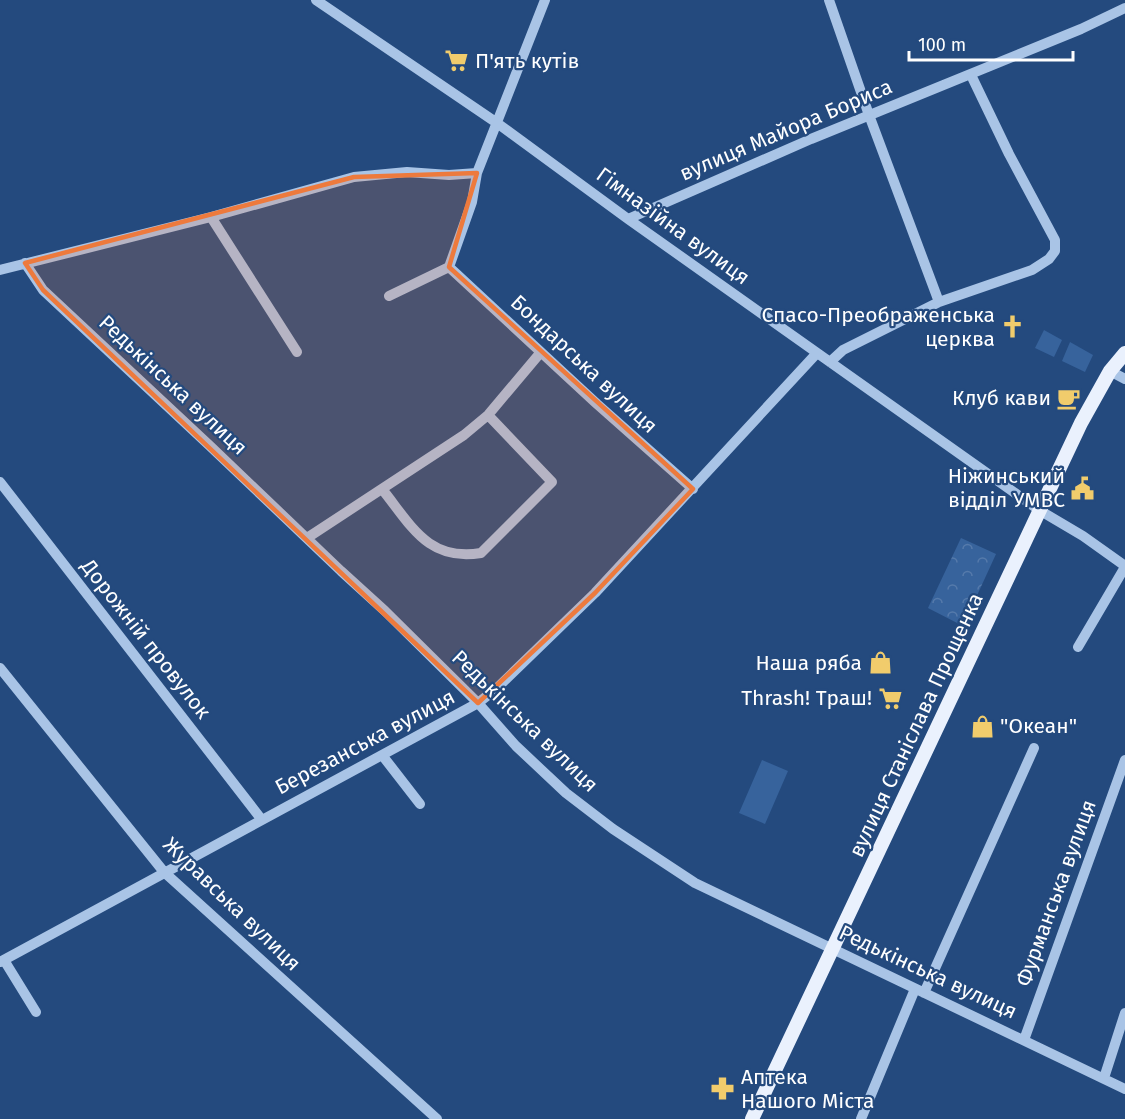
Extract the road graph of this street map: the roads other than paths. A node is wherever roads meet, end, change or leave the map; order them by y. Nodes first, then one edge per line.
1 (316, 0) edge
2 (545, 0) edge
3 (829, 0) edge
4 (1125, 8) edge
5 (971, 75) junction
6 (869, 116) junction
7 (497, 123) junction
8 (477, 173) junction
9 (211, 217) junction
10 (628, 219) junction
11 (25, 263) junction
12 (3, 266) edge
13 (449, 267) junction
14 (389, 296) dead end
15 (939, 302) junction
16 (297, 352) dead end
17 (541, 352) junction
18 (1125, 352) edge
19 (818, 354) junction
20 (830, 362) junction
21 (1110, 371) junction
22 (1125, 379) edge
23 (488, 415) junction
24 (0, 483) edge
25 (382, 489) junction
26 (693, 489) junction
27 (1039, 510) junction
28 (307, 538) junction
29 (1125, 566) edge
30 (1078, 647) dead end
31 (0, 669) edge
32 (478, 704) junction
33 (1034, 748) dead end
34 (382, 755) junction
35 (1125, 760) edge
36 (420, 804) dead end
37 (262, 819) junction
38 (164, 872) junction
39 (834, 949) junction
40 (2, 961) edge
41 (920, 991) junction
42 (36, 1012) dead end
43 (1125, 1013) edge
44 (1024, 1040) junction
45 (1104, 1078) junction
46 (1125, 1089) edge
47 (437, 1119) edge
48 (752, 1119) edge
49 (861, 1119) edge

1 - 7 street, Гімназійна вулиця
2 - 7 street
3 - 6 street
4 - 5 street, вулиця Майора Бориса
5 - 6 street, вулиця Майора Бориса
5 - 15 street
6 - 10 street, вулиця Майора Бориса
6 - 15 street
7 - 8 street
7 - 10 street, Гімназійна вулиця
8 - 9 street
8 - 13 street
9 - 11 street
9 - 16 street
10 - 19 street, Гімназійна вулиця
11 - 12 street
11 - 28 street, Редькінська вулиця
13 - 14 street
13 - 17 street, Бондарська вулиця
15 - 20 street
17 - 23 street
17 - 26 street, Бондарська вулиця
18 - 21 main road, вулиця Станіслава Прощенка
19 - 20 street, Гімназійна вулиця
19 - 26 street, Березанська вулиця
20 - 27 street, Гімназійна вулиця
21 - 22 street
21 - 27 main road, вулиця Станіслава Прощенка
23 - 25 street
23 - 25 street
24 - 37 street, Дорожній провулок
25 - 28 street
26 - 32 street, Березанська вулиця
27 - 29 street, Гімназійна вулиця
27 - 39 main road, вулиця Станіслава Прощенка
28 - 32 street, Редькінська вулиця
29 - 30 street
31 - 38 street, Журавська вулиця
32 - 34 street, Березанська вулиця
32 - 39 street, Редькінська вулиця
33 - 41 street
34 - 36 street
34 - 37 street, Березанська вулиця
35 - 44 street, Фурманська вулиця
37 - 38 street, Березанська вулиця
38 - 40 street, Березанська вулиця
38 - 47 street, Журавська вулиця
39 - 41 street, Редькінська вулиця
39 - 48 main road, вулиця Станіслава Прощенка
40 - 42 street
41 - 44 street, Редькінська вулиця
41 - 49 street
43 - 45 street
44 - 45 street, Редькінська вулиця
45 - 46 street, Редькінська вулиця

